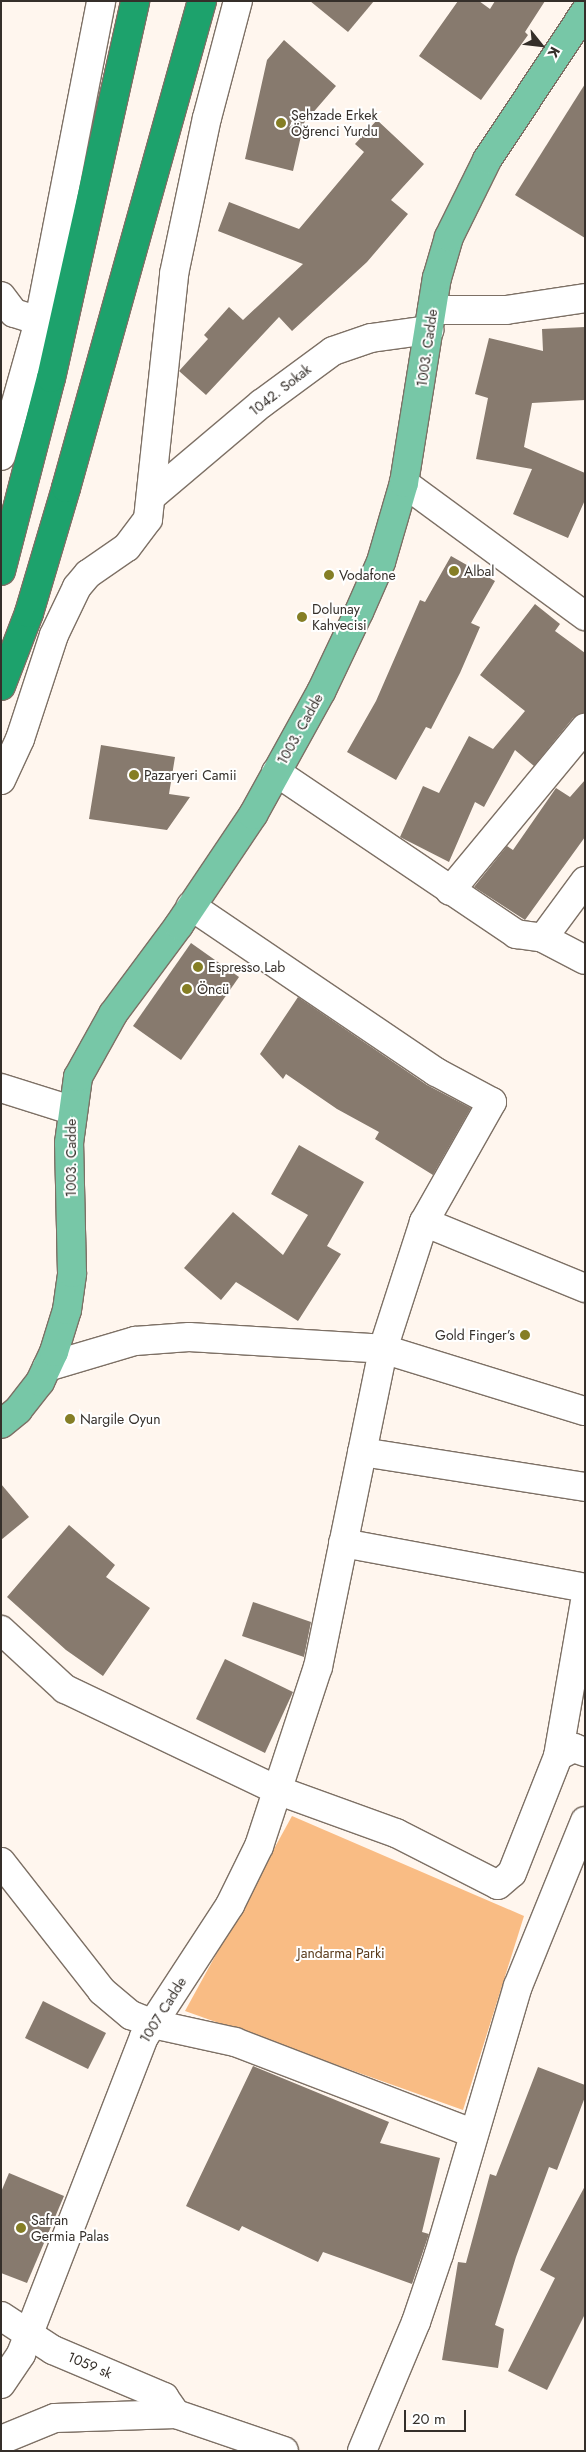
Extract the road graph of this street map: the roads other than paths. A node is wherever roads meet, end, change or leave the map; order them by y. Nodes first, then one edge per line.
1 (101, 1) edge
2 (135, 1) edge
3 (202, 1) edge
4 (238, 1) edge
5 (585, 12) edge
6 (1, 296) edge
7 (585, 298) edge
8 (431, 320) junction
9 (51, 325) junction
10 (1, 456) edge
11 (404, 483) junction
12 (152, 496) junction
13 (1, 571) edge
14 (585, 616) edge
15 (1, 686) edge
16 (585, 728) edge
17 (276, 772) junction
18 (1, 780) edge
19 (585, 881) edge
20 (450, 891) junction
21 (191, 906) junction
22 (543, 938) junction
23 (585, 960) edge
24 (1, 1088) edge
25 (71, 1110) junction
26 (424, 1222) junction
27 (585, 1288) edge
28 (383, 1349) junction
29 (47, 1367) junction
30 (585, 1411) edge
31 (1, 1424) edge
32 (362, 1452) junction
33 (585, 1487) edge
34 (343, 1543) junction
35 (585, 1588) edge
36 (585, 1602) edge
37 (1, 1630) edge
38 (585, 1752) edge
39 (558, 1756) junction
40 (277, 1790) junction
41 (585, 1821) edge
42 (1, 1862) edge
43 (576, 1872) edge
44 (153, 2024) junction
45 (472, 2133) junction
46 (1, 2316) edge
47 (28, 2334) junction
48 (1, 2384) edge
49 (176, 2414) junction
50 (1, 2440) edge
51 (284, 2451) edge
52 (362, 2451) edge

1 - 9 street
2 - 9 highway
3 - 15 highway
4 - 12 street
5 - 8 main road, 1003. Cadde
6 - 9 street
7 - 8 street, 1042. Sokak
8 - 11 main road, 1003. Cadde
8 - 12 street, 1042. Sokak
9 - 10 street
9 - 13 highway
11 - 14 street
11 - 17 main road, 1003. Cadde
12 - 18 street
16 - 20 street
17 - 20 street
17 - 21 main road, 1003. Cadde
19 - 22 street
20 - 22 street
21 - 25 main road, 1003. Cadde
21 - 26 street, 1007 Cadde
22 - 23 street
24 - 25 street
25 - 29 main road, 1003. Cadde
26 - 27 street
26 - 28 street, 1007 Cadde
28 - 29 street
28 - 30 street
28 - 32 street, 1007 Cadde
29 - 31 main road, 1003. Cadde
32 - 33 street
32 - 34 street, 1007 Cadde
34 - 35 street
34 - 40 street, 1007 Cadde
36 - 39 street
37 - 40 street
38 - 39 street
39 - 40 street
40 - 44 street, 1007 Cadde
41 - 43 street
42 - 44 street
43 - 45 street
44 - 45 street
44 - 47 street, 1007 Cadde
45 - 52 street
46 - 47 street, 1059 sk
47 - 48 street, 1007 Cadde
47 - 49 street, 1059 sk
49 - 50 street
49 - 51 street

